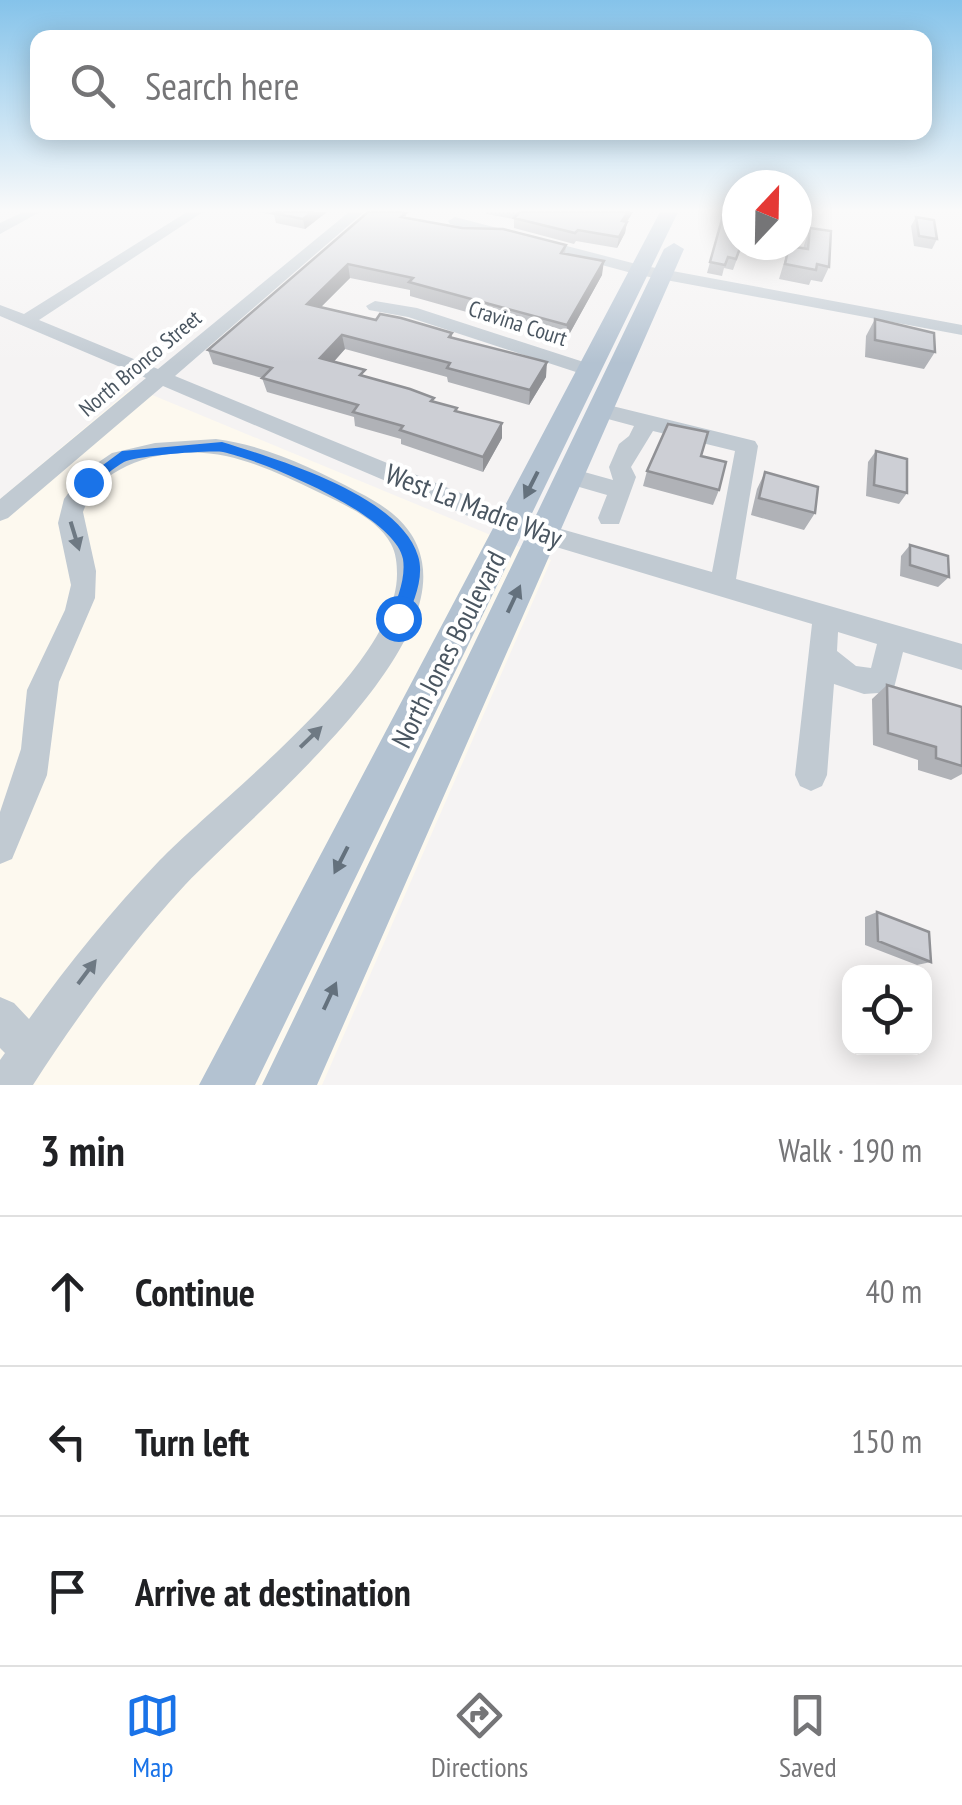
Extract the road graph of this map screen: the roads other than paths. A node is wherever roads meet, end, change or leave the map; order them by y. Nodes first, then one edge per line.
1 (117, 263) edge
2 (298, 263) edge
3 (614, 263) edge
4 (653, 263) edge
5 (656, 263) edge
6 (650, 272) junction
7 (375, 306) dead end
8 (0, 310) edge
9 (26, 321) junction
10 (962, 330) edge
11 (589, 370) junction
12 (162, 378) junction
13 (600, 410) junction
14 (646, 422) junction
15 (47, 472) junction
16 (570, 476) junction
17 (84, 486) junction
18 (620, 490) junction
19 (0, 512) edge
20 (610, 518) dead end
21 (528, 529) junction
22 (722, 587) junction
23 (826, 618) junction
24 (892, 636) junction
25 (822, 655) junction
26 (962, 657) edge
27 (812, 775) dead end
28 (0, 847) edge
29 (0, 1017) edge
30 (18, 1075) edge
31 (226, 1085) edge
32 (289, 1085) edge

1 - 9 street
2 - 12 street, North Bronco Street
3 - 6 street
4 - 6 main road, North Jones Boulevard
5 - 6 main road, North Jones Boulevard
6 - 10 street
6 - 11 main road, North Jones Boulevard
6 - 13 main road, North Jones Boulevard
7 - 11 street, Cravina Court
8 - 9 street, West La Madre Way
9 - 12 street, West La Madre Way
11 -> 21 main road, North Jones Boulevard
12 - 15 street, North Bronco Street
12 - 21 street, West La Madre Way
13 - 14 street
13 - 16 main road, North Jones Boulevard
14 - 18 street
14 - 22 street
15 - 17 street
15 - 19 street, North Bronco Street
16 - 18 street
16 - 21 main road, North Jones Boulevard
17 -> 28 street
30 -> 17 street
18 - 20 street
21 - 22 street, West La Madre Way
21 -> 31 main road, North Jones Boulevard
32 -> 21 main road, North Jones Boulevard
22 - 23 street, West La Madre Way
23 - 24 street, West La Madre Way
23 - 25 street
24 - 25 street
24 - 26 street, West La Madre Way
25 - 27 street
29 - 30 street

